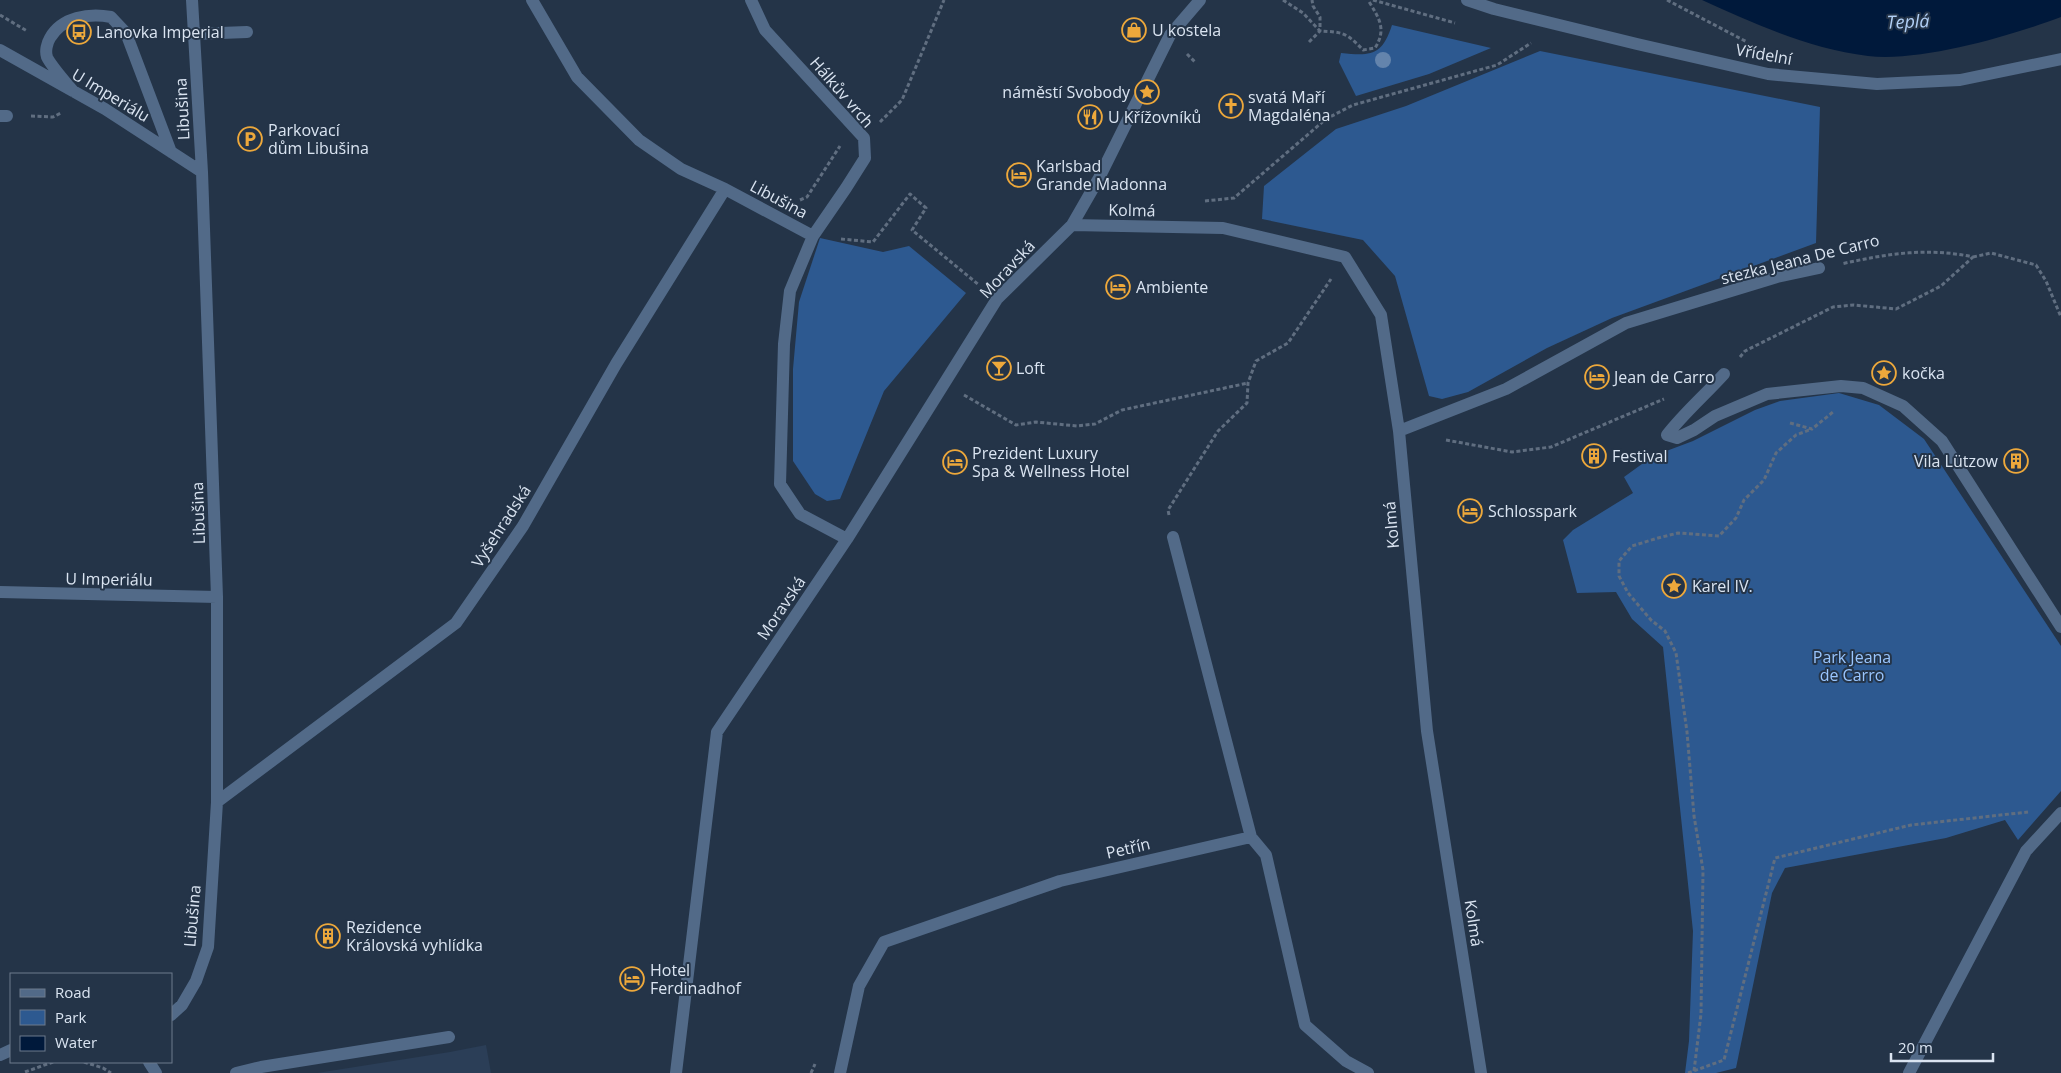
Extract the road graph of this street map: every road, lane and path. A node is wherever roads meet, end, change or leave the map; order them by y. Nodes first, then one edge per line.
1 (192, 0) edge
2 (532, 0) edge
3 (751, 0) edge
4 (944, 0) edge
5 (1200, 0) edge
6 (1283, 0) edge
7 (1312, 0) edge
8 (1368, 0) edge
9 (1467, 0) edge
10 (1668, 0) edge
11 (0, 15) edge
12 (1320, 31) junction
13 (247, 32) dead end
14 (194, 34) junction
15 (1534, 41) dead end
16 (1309, 42) dead end
17 (47, 43) junction
18 (1750, 44) dead end
19 (0, 50) edge
20 (2061, 59) edge
21 (73, 91) junction
22 (853, 126) junction
23 (864, 138) junction
24 (171, 152) junction
25 (202, 172) junction
26 (726, 188) junction
27 (1197, 202) dead end
28 (793, 203) dead end
29 (1072, 225) junction
30 (812, 236) junction
31 (1973, 257) junction
32 (1345, 258) junction
33 (1820, 268) joint
34 (997, 300) junction
35 (2061, 317) edge
36 (1724, 374) joint
37 (1248, 382) junction
38 (944, 384) junction
39 (1669, 397) dead end
40 (1812, 428) dead end
41 (1399, 431) junction
42 (1173, 538) joint
43 (847, 540) junction
44 (0, 592) edge
45 (217, 597) junction
46 (2061, 627) edge
47 (216, 802) junction
48 (2033, 811) dead end
49 (2061, 812) edge
50 (1251, 837) junction
51 (172, 1014) edge
52 (449, 1037) dead end
53 (49, 1063) edge
54 (87, 1063) edge
55 (1694, 1071) junction
56 (22, 1073) edge
57 (111, 1073) edge
58 (236, 1073) edge
59 (676, 1073) edge
60 (840, 1073) edge
61 (1368, 1073) edge
62 (1481, 1073) edge
63 (1688, 1073) edge
64 (1909, 1073) edge

1 - 14 street, Libušina
2 - 26 street, Libušina
3 - 22 street, Hálkův vrch
4 - 23 path
5 - 29 street
6 - 12 path
7 - 12 path
8 - 12 path
9 - 20 street, Vřídelní
10 - 18 path
11 - 17 path
12 - 16 path
13 - 14 street
14 - 25 street, Libušina
15 - 27 path
17 - 21 street
17 - 24 street
19 - 21 street, U Imperiálu
21 - 24 street, U Imperiálu
22 - 23 street, Hálkův vrch
22 - 28 path
23 - 30 street, Hálkův vrch
24 - 25 street, U Imperiálu
25 - 45 street, Libušina
26 - 30 street, Libušina
26 - 47 street, Vyšehradská
29 - 32 street, Kolmá
29 - 34 street, Moravská
30 - 34 path
30 - 43 street, Libušina
31 - 33 path, stezka Jeana De Carro
31 - 35 path, stezka Jeana De Carro
31 - 36 path
32 - 37 path
32 - 41 street, Kolmá
33 - 41 street, stezka Jeana De Carro
34 - 38 street, Moravská
36 - 46 street
37 - 38 path
37 - 42 path
38 - 43 street, Moravská
39 - 41 path
40 - 55 path
41 - 62 street, Kolmá
42 - 50 street
43 - 59 street, Moravská
44 - 45 street, U Imperiálu
45 - 47 street, Libušina
47 - 51 street, Libušina
48 - 55 path
49 - 64 street
50 - 60 street, Petřín
50 - 61 street
52 - 58 street
53 - 56 path
54 - 57 path
55 - 63 path

